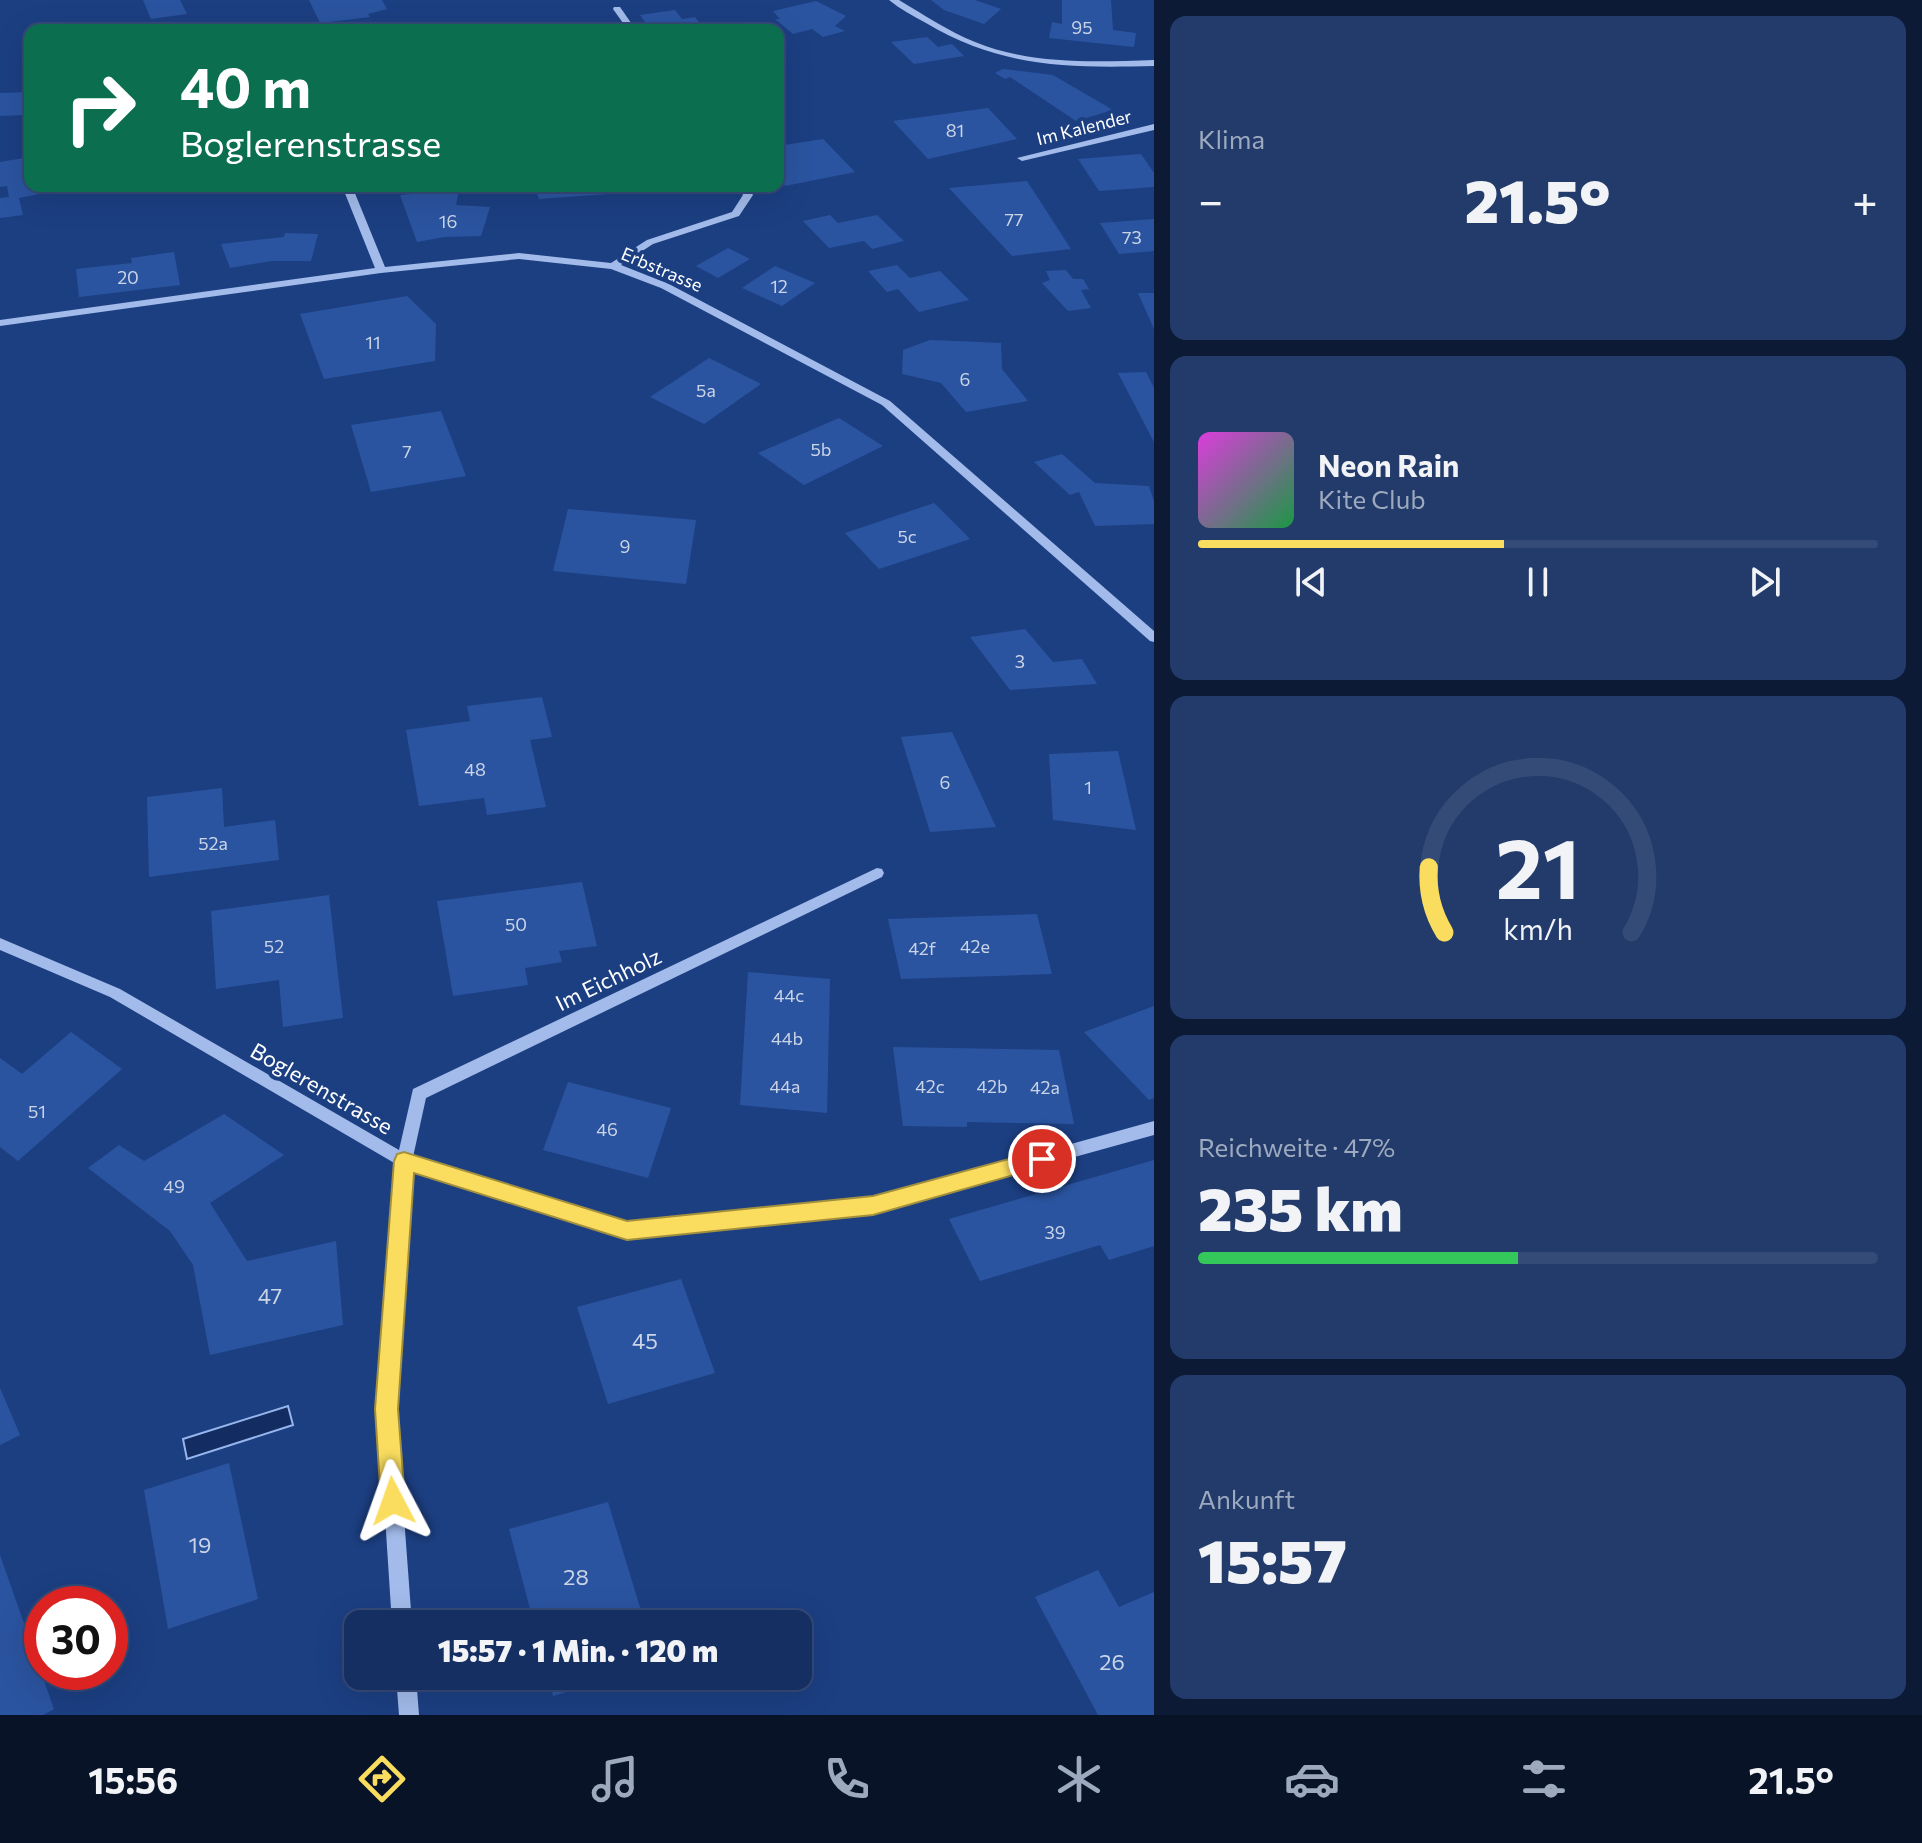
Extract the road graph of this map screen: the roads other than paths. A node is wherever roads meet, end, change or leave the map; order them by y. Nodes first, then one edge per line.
1 (893, 0) edge
2 (617, 9) dead end
3 (628, 24) edge
4 (1154, 63) edge
5 (1154, 127) edge
6 (1022, 158) dead end
7 (349, 192) edge
8 (747, 192) edge
9 (613, 266) junction
10 (381, 270) junction
11 (0, 323) edge
12 (1154, 638) edge
13 (877, 873) dead end
14 (0, 944) edge
15 (1154, 1128) edge
16 (404, 1161) junction
17 (401, 1610) edge
18 (407, 1690) edge
19 (409, 1715) edge

1 - 4 street
2 - 3 street
5 - 6 street, Im Kalender
7 - 10 street
8 - 9 street
9 - 10 street, Erbstrasse
9 - 12 street, Erbstrasse
10 - 11 street, Erbstrasse
13 - 16 street, Im Eichholz
14 - 16 street, Boglerenstrasse
15 - 16 street, Boglerenstrasse
16 - 17 street
18 - 19 street

